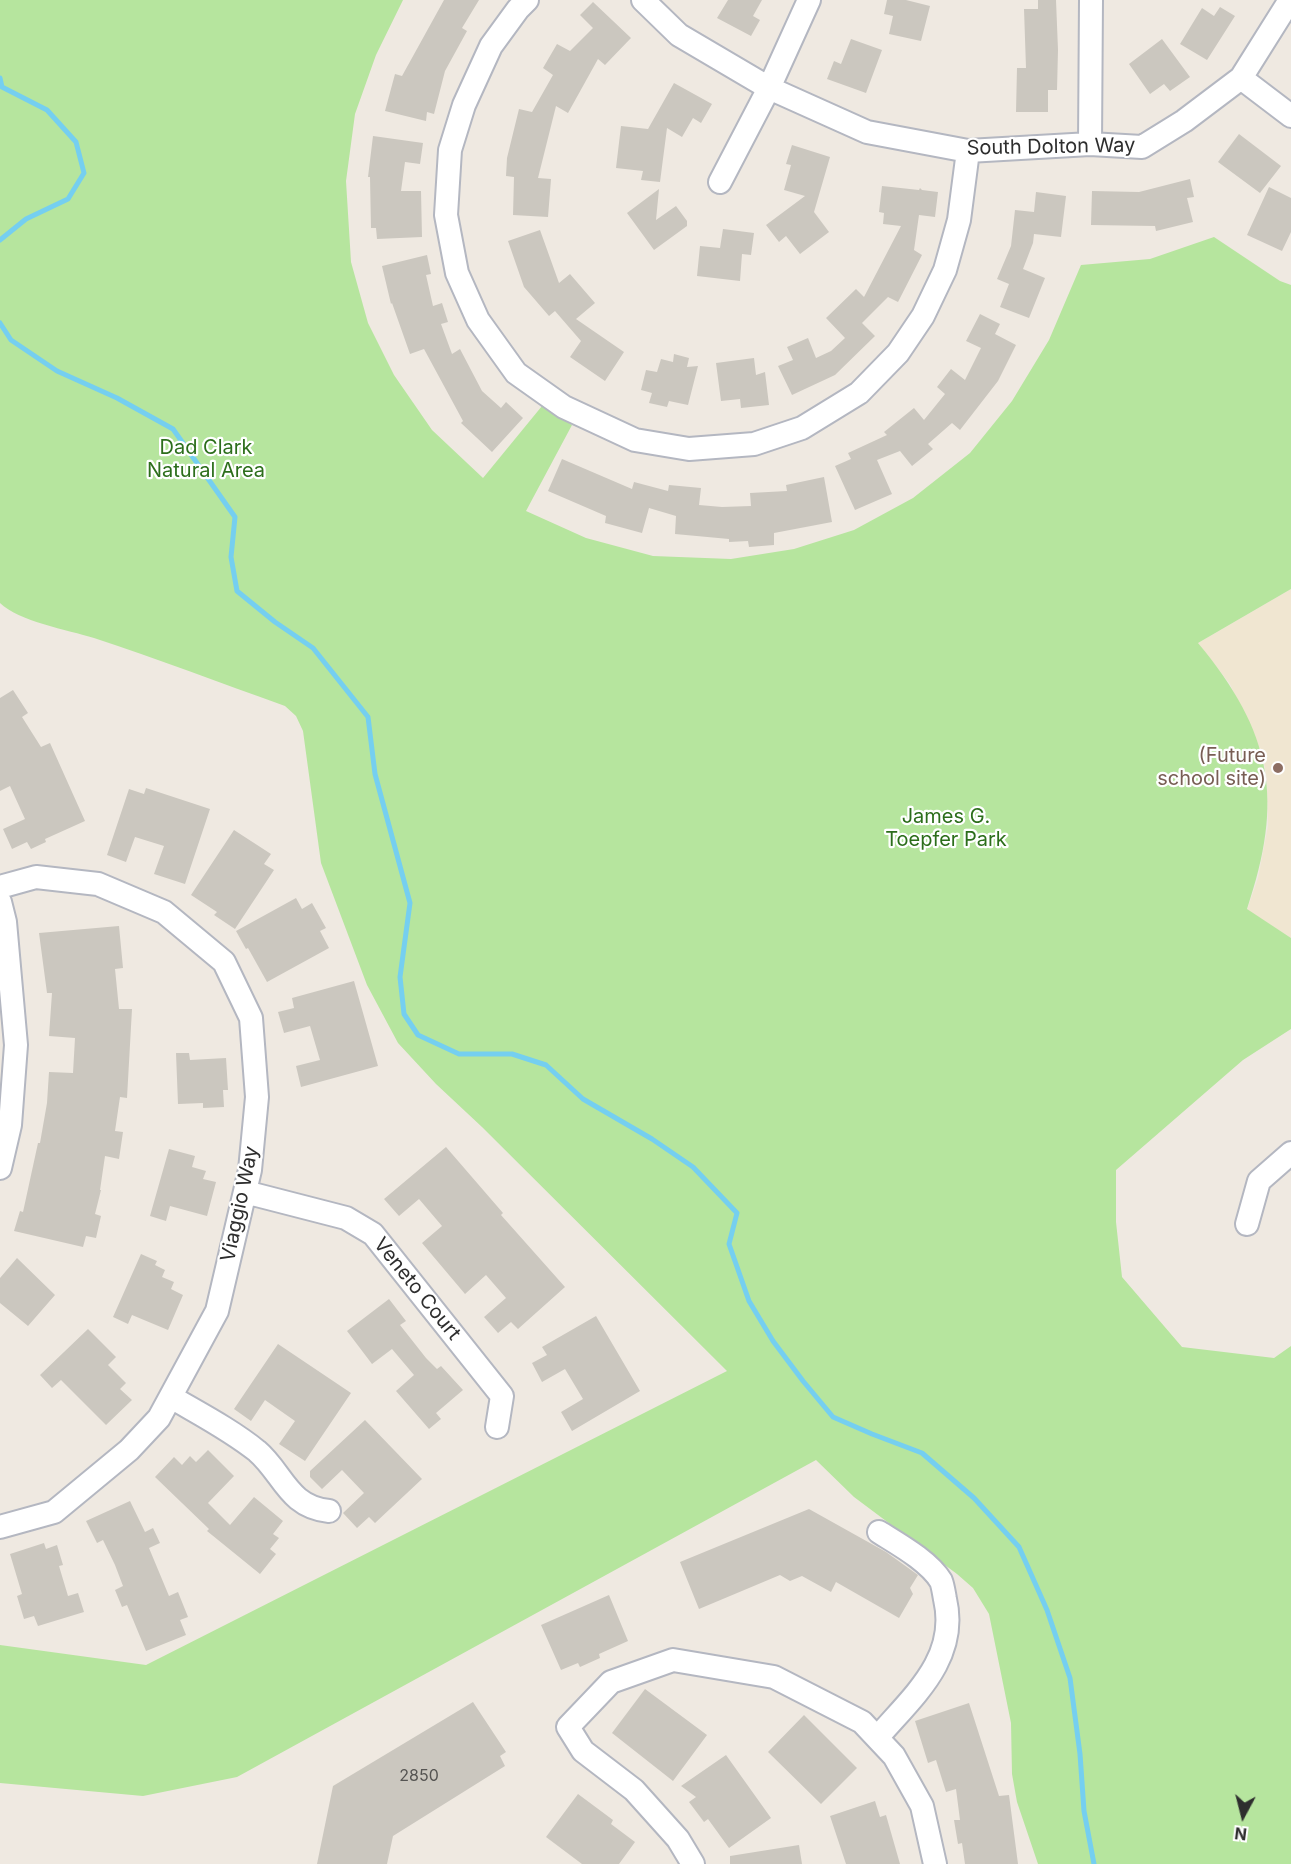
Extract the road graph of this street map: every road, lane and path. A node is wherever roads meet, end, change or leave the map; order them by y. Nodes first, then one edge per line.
1 (527, 0) edge
2 (643, 0) edge
3 (809, 0) edge
4 (1091, 0) edge
5 (1290, 0) edge
6 (1241, 78) junction
7 (769, 88) junction
8 (1291, 117) edge
9 (1090, 144) junction
10 (968, 151) junction
11 (720, 182) dead end
12 (0, 887) edge
13 (0, 902) edge
14 (1291, 1152) edge
15 (0, 1168) edge
16 (245, 1192) junction
17 (1247, 1224) dead end
18 (171, 1397) junction
19 (496, 1428) dead end
20 (329, 1511) dead end
21 (0, 1527) edge
22 (879, 1532) dead end
23 (877, 1738) junction
24 (693, 1864) edge
25 (935, 1864) edge

1 - 10 street
2 - 7 street, South Dolton Way
3 - 7 street
4 - 9 street
5 - 6 street, South Dolton Way
6 - 8 street
6 - 9 street, South Dolton Way
7 - 10 street, South Dolton Way
7 - 11 street
9 - 10 street, South Dolton Way
12 - 16 street, Viaggio Way
13 - 15 street
14 - 17 street
16 - 18 street, Viaggio Way
16 - 19 street, Veneto Court
18 - 20 street
18 - 21 street, Viaggio Way
22 - 23 street
23 - 24 street
23 - 25 street

